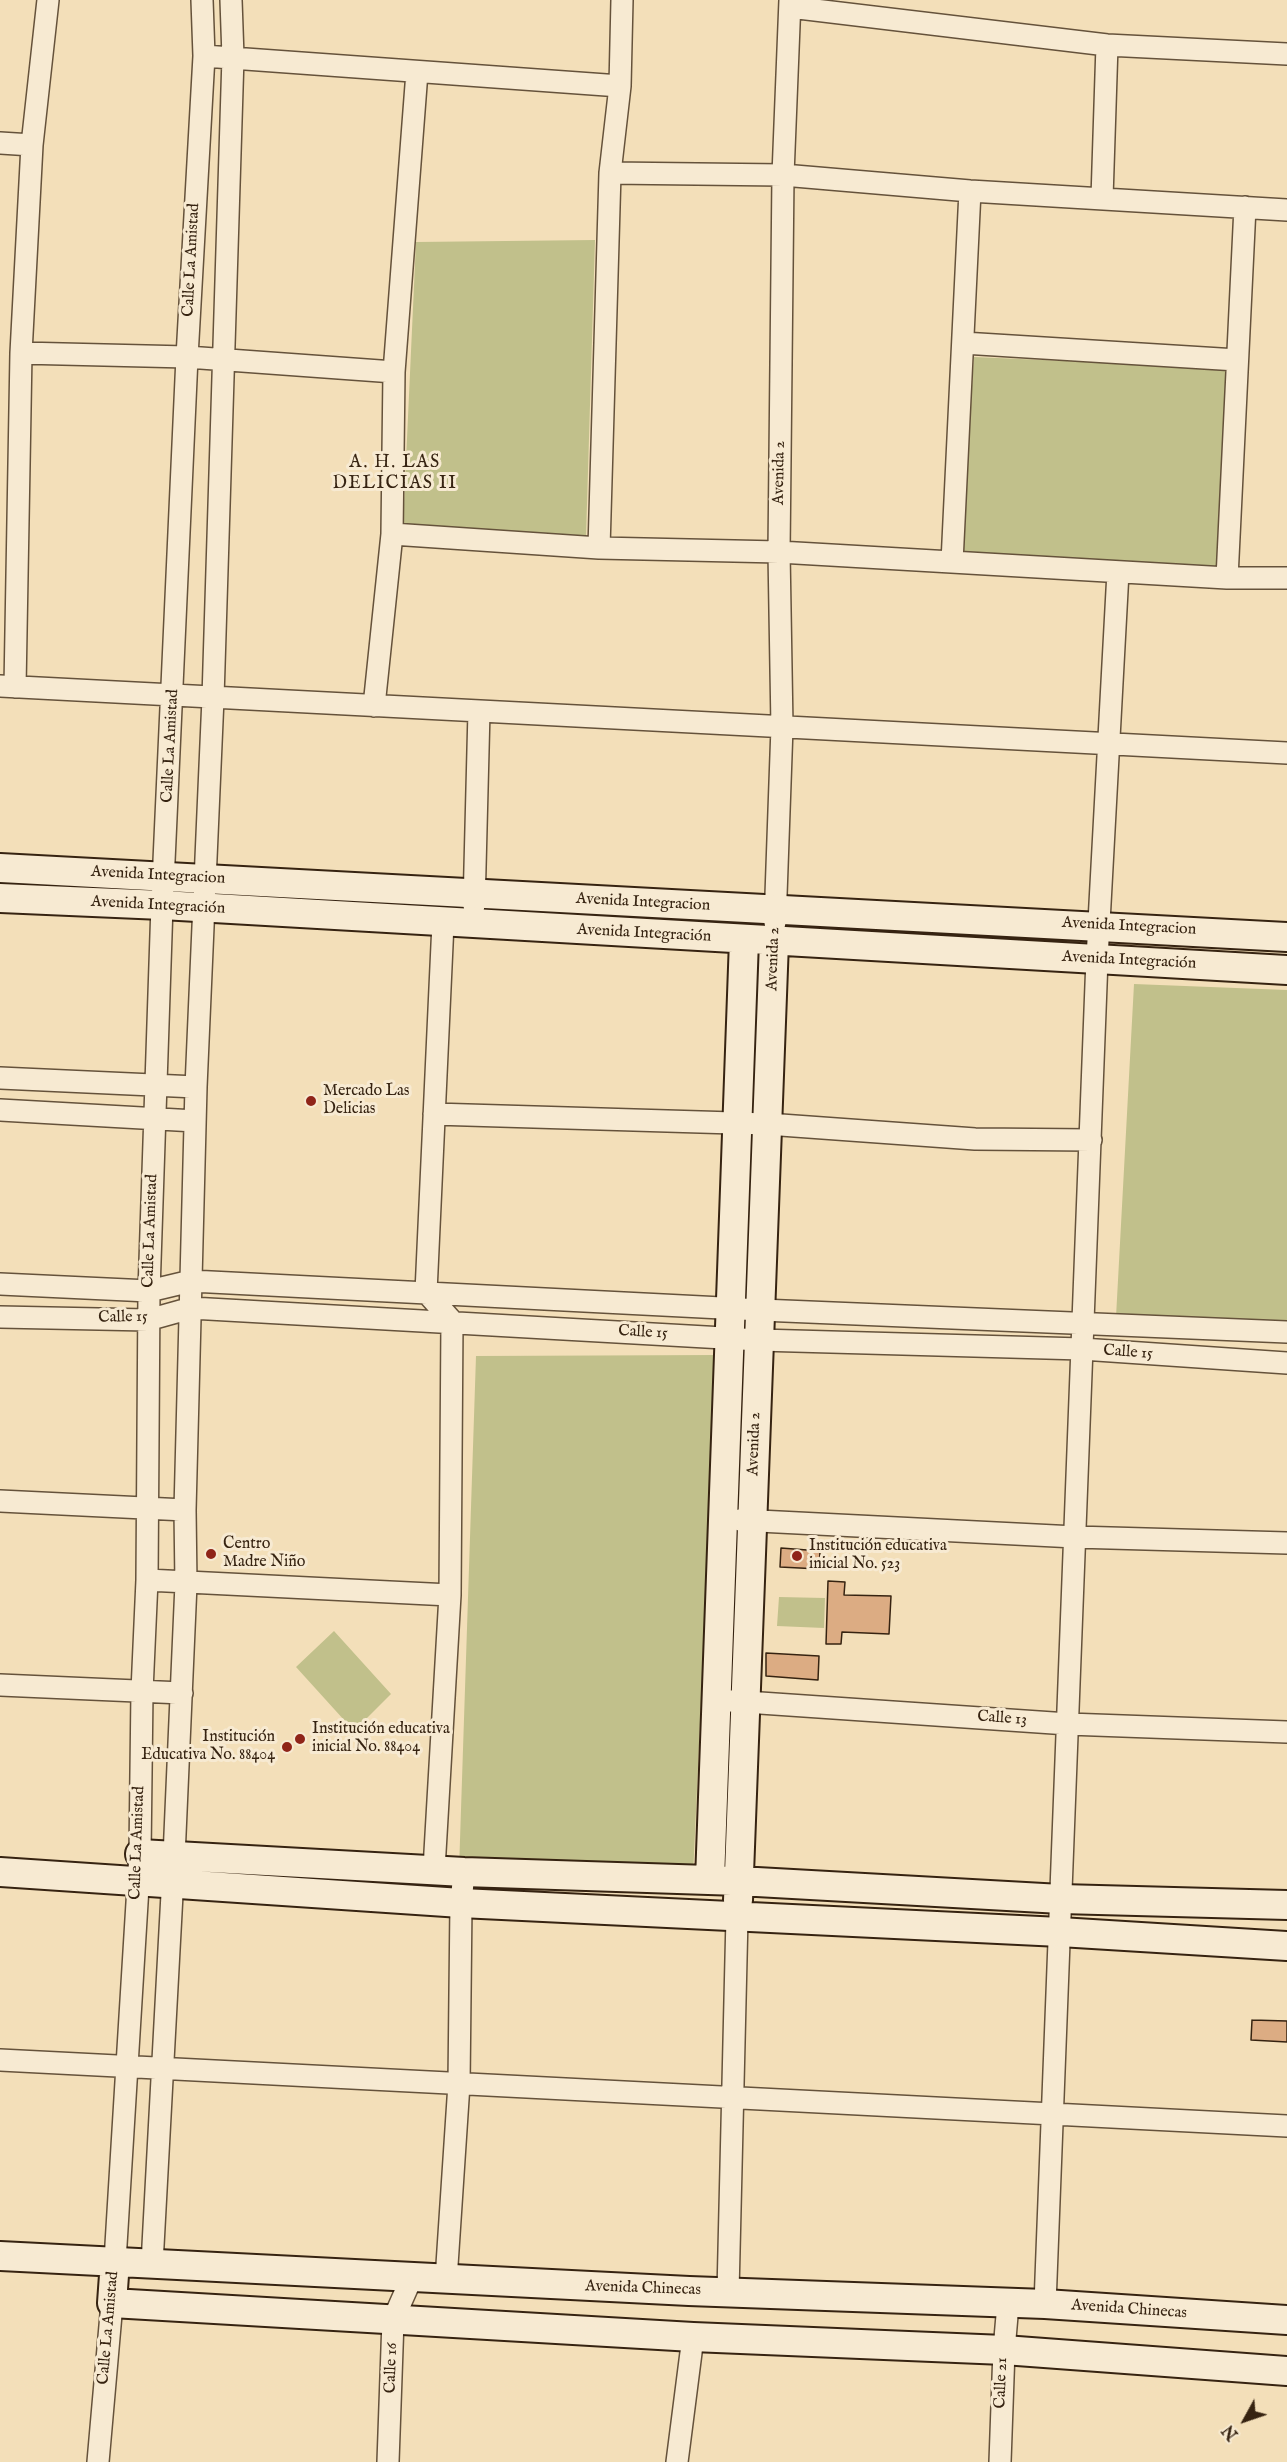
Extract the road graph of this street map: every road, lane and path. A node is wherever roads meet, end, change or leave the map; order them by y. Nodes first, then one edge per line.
1 (48, 0) edge
2 (202, 0) edge
3 (231, 0) edge
4 (622, 0) edge
5 (790, 3) edge
6 (1107, 45) junction
7 (1287, 54) edge
8 (204, 56) junction
9 (234, 57) junction
10 (417, 72) junction
11 (620, 86) junction
12 (0, 143) edge
13 (32, 145) junction
14 (610, 172) junction
15 (783, 175) junction
16 (970, 191) junction
17 (1102, 198) junction
18 (1245, 207) junction
19 (1287, 210) edge
20 (963, 343) junction
21 (21, 353) junction
22 (187, 357) junction
23 (223, 360) junction
24 (1237, 360) junction
25 (394, 372) junction
26 (392, 534) junction
27 (599, 548) junction
28 (778, 552) junction
29 (952, 562) junction
30 (1118, 572) junction
31 (1227, 578) junction
32 (1287, 578) edge
33 (7, 687) edge
34 (174, 695) junction
35 (213, 698) junction
36 (374, 706) junction
37 (479, 711) junction
38 (782, 727) junction
39 (1107, 743) junction
40 (1287, 753) edge
41 (0, 868) edge
42 (164, 877) junction
43 (205, 879) junction
44 (475, 894) junction
45 (0, 898) edge
46 (162, 905) junction
47 (204, 907) junction
48 (776, 910) junction
49 (443, 923) junction
50 (474, 924) junction
51 (1099, 925) junction
52 (1287, 937) edge
53 (744, 940) junction
54 (774, 942) junction
55 (1097, 958) junction
56 (1287, 970) edge
57 (0, 1078) edge
58 (158, 1086) junction
59 (196, 1087) junction
60 (0, 1110) edge
61 (434, 1114) junction
62 (156, 1119) junction
63 (195, 1121) junction
64 (737, 1125) junction
65 (767, 1125) junction
66 (1091, 1140) junction
67 (191, 1281) junction
68 (0, 1284) edge
69 (149, 1291) junction
70 (426, 1292) junction
71 (191, 1308) junction
72 (731, 1308) junction
73 (760, 1310) junction
74 (0, 1317) edge
75 (148, 1320) junction
76 (452, 1321) junction
77 (1083, 1323) junction
78 (1287, 1332) edge
79 (729, 1338) junction
80 (759, 1340) junction
81 (1082, 1349) junction
82 (1287, 1363) edge
83 (0, 1501) edge
84 (148, 1509) junction
85 (185, 1510) junction
86 (723, 1519) junction
87 (752, 1521) junction
88 (1075, 1537) junction
89 (1287, 1543) edge
90 (147, 1580) junction
91 (186, 1584) junction
92 (450, 1595) junction
93 (0, 1685) edge
94 (142, 1691) junction
95 (182, 1693) junction
96 (717, 1700) junction
97 (746, 1701) junction
98 (1068, 1724) junction
99 (1287, 1732) edge
100 (139, 1867) junction
101 (434, 1869) junction
102 (174, 1870) junction
103 (0, 1872) edge
104 (464, 1872) junction
105 (710, 1880) junction
106 (739, 1881) junction
107 (1061, 1899) junction
108 (461, 1903) junction
109 (1287, 1905) edge
110 (737, 1917) junction
111 (1060, 1932) junction
112 (1287, 1946) edge
113 (0, 2060) edge
114 (126, 2066) junction
115 (161, 2068) junction
116 (459, 2084) junction
117 (731, 2098) junction
118 (1053, 2114) junction
119 (1287, 2126) edge
120 (0, 2256) edge
121 (115, 2261) junction
122 (152, 2264) junction
123 (412, 2277) junction
124 (446, 2280) junction
125 (728, 2292) junction
126 (112, 2303) junction
127 (1008, 2304) junction
128 (1045, 2304) junction
129 (393, 2320) junction
130 (1287, 2320) edge
131 (693, 2337) junction
132 (1004, 2350) junction
133 (1287, 2371) edge
134 (98, 2462) edge
135 (388, 2462) edge
136 (677, 2462) edge
137 (1000, 2462) edge

1 - 13 street
2 - 8 street, Calle La Amistad
3 - 9 street, Calle La Amistad
4 - 11 street
5 - 6 street
5 - 15 street, Avenida 2
6 - 7 street
6 - 17 street
8 - 9 street
8 - 22 street, Calle La Amistad
9 - 10 street
9 - 23 street, Calle La Amistad
10 - 11 street
10 - 25 street
11 - 14 street
12 - 13 street
13 - 21 street
14 - 15 street
14 - 27 street
15 - 16 street
15 - 28 street, Avenida 2
16 - 17 street
16 - 20 street
17 - 18 street
18 - 19 street
18 - 24 street
20 - 24 street
20 - 29 street
21 - 22 street
21 - 33 street
22 - 23 street
22 - 34 street, Calle La Amistad
23 - 25 street
23 - 35 street, Calle La Amistad
24 - 31 street
25 - 26 street
26 - 27 street
26 - 36 street
27 - 28 street
28 - 29 street
28 - 38 street, Avenida 2
29 - 30 street
30 - 31 street
30 - 39 street
31 - 32 street
33 - 34 street
34 - 35 street
34 - 42 street, Calle La Amistad
35 - 36 street
35 - 43 street, Calle La Amistad
36 - 37 street
37 - 38 street
37 - 44 street
38 - 39 street
38 - 48 street, Avenida 2
39 - 40 street
39 - 51 street
41 - 42 main road, Avenida Integracion
42 - 43 main road, Avenida Integracion
42 - 46 street, Calle La Amistad
43 - 44 main road, Avenida Integracion
43 - 47 street, Calle La Amistad
44 - 48 main road, Avenida Integracion
44 - 50 street
45 - 46 main road, Avenida Integración
46 - 47 main road, Avenida Integración
46 - 58 street, Calle La Amistad
47 - 49 main road, Avenida Integración
47 - 59 street, Calle La Amistad
48 - 51 main road, Avenida Integracion
48 - 54 street, Avenida 2
49 - 50 main road, Avenida Integración
49 - 61 street
50 - 53 main road, Avenida Integración
51 - 52 main road, Avenida Integracion
51 - 55 street
53 - 54 main road, Avenida Integración
53 - 64 main road, Avenida 2
54 - 55 main road, Avenida Integración
54 - 65 main road, Avenida 2
55 - 56 main road, Avenida Integración
55 - 66 street
57 - 58 street
58 - 59 street
58 - 62 street, Calle La Amistad
59 - 63 street, Calle La Amistad
60 - 62 street
61 - 64 street
61 - 70 street
62 - 63 street
62 - 69 street, Calle La Amistad
63 - 67 street, Calle La Amistad
64 - 65 street
64 - 72 main road, Avenida 2
65 - 66 street
65 - 73 main road, Avenida 2
66 - 77 street
67 - 69 street
67 - 70 street
67 - 71 street, Calle La Amistad
68 - 69 street
69 - 75 street, Calle La Amistad
70 - 72 street
70 - 76 street
71 - 75 street, Calle 15
71 - 76 street, Calle 15
71 - 85 street, Calle La Amistad
72 - 73 street
72 - 79 main road, Avenida 2
73 - 77 street
73 - 80 main road, Avenida 2
74 - 75 street, Calle 15
75 - 84 street, Calle La Amistad
76 - 79 street, Calle 15
76 - 92 street
77 - 78 street
77 - 81 street
79 - 80 street, Calle 15
79 - 86 main road, Avenida 2
80 - 81 street, Calle 15
80 - 87 main road, Avenida 2
81 - 82 street, Calle 15
81 - 88 street
83 - 84 street
84 - 85 street
84 - 90 street, Calle La Amistad
85 - 91 street, Calle La Amistad
86 - 87 street
86 - 96 main road, Avenida 2
87 - 88 street
87 - 97 main road, Avenida 2
88 - 89 street
88 - 98 street
90 - 91 street
90 - 94 street, Calle La Amistad
91 - 92 street
91 - 95 street, Calle La Amistad
92 - 101 street
93 - 94 street
94 - 95 street
94 - 100 street, Calle La Amistad
95 - 102 street, Calle La Amistad
96 - 97 street, Calle 13
96 - 105 main road, Avenida 2
97 - 98 street, Calle 13
97 - 106 main road, Avenida 2
98 - 99 street, Calle 13
98 - 107 street
100 - 102 main road
100 - 103 main road
100 - 114 street, Calle La Amistad
101 - 102 main road
101 - 104 main road
102 - 108 main road
102 - 115 street, Calle La Amistad
104 - 105 main road
104 - 108 street
105 - 106 main road
106 - 107 main road
106 - 110 main road, Avenida 2
107 - 109 main road
107 - 111 street
108 - 110 main road
108 - 116 street
110 - 111 main road
110 - 117 street
111 - 112 main road
111 - 118 street
113 - 114 street
114 - 115 street
114 - 121 street, Calle La Amistad
115 - 116 street
115 - 122 street, Calle La Amistad
116 - 117 street
116 - 124 street
117 - 118 street
117 - 125 street
118 - 119 street
118 - 128 street
120 - 121 main road, Avenida Chinecas
121 - 122 main road, Avenida Chinecas
121 - 126 main road, Calle La Amistad
122 - 123 main road, Avenida Chinecas
123 - 124 main road, Avenida Chinecas
123 - 129 street, Calle 16
124 - 125 main road, Avenida Chinecas
125 - 127 main road, Avenida Chinecas
126 - 129 main road
126 - 134 street, Calle La Amistad
127 - 128 main road, Avenida Chinecas
127 - 132 street, Calle 21
128 - 130 main road, Avenida Chinecas
129 - 131 main road
129 - 135 street, Calle 16
131 - 132 main road
131 - 136 street
132 - 133 main road
132 - 137 street, Calle 21

